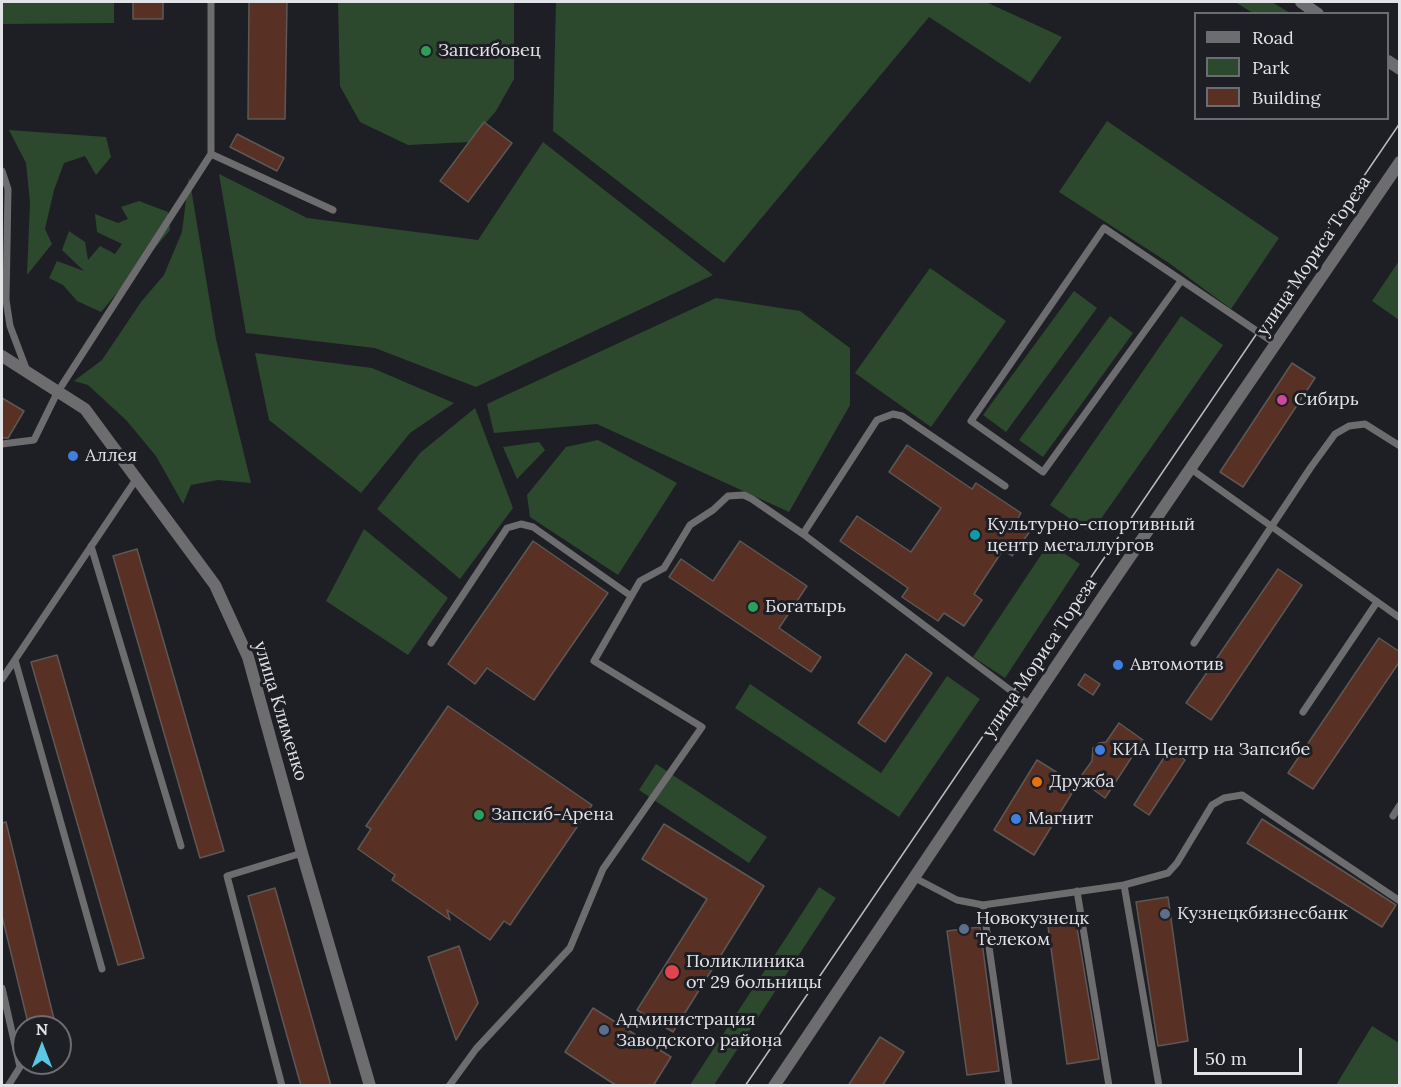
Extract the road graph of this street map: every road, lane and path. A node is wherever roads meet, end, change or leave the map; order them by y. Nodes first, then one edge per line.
1 (211, 2) edge
2 (1301, 2) edge
3 (1315, 12) edge
4 (211, 154) junction
5 (1400, 162) edge
6 (2, 171) edge
7 (333, 210) dead end
8 (1181, 281) junction
9 (1276, 344) junction
10 (2, 356) edge
11 (28, 374) junction
12 (57, 393) junction
13 (2, 444) edge
14 (1400, 446) edge
15 (1191, 469) junction
16 (137, 478) junction
17 (1005, 486) dead end
18 (1273, 526) junction
19 (803, 534) junction
20 (91, 546) junction
21 (631, 596) junction
22 (1377, 602) junction
23 (1400, 618) edge
24 (431, 643) dead end
25 (1194, 643) dead end
26 (15, 660) junction
27 (2, 679) edge
28 (1030, 705) junction
29 (1303, 712) dead end
30 (1400, 806) edge
31 (1393, 816) dead end
32 (181, 846) dead end
33 (302, 854) junction
34 (915, 878) junction
35 (1124, 885) junction
36 (1077, 891) junction
37 (1400, 901) edge
38 (983, 905) junction
39 (102, 969) dead end
40 (2, 988) edge
41 (8, 1086) edge
42 (282, 1086) edge
43 (370, 1086) edge
44 (449, 1086) edge
45 (774, 1086) edge
46 (1010, 1086) edge
47 (1109, 1086) edge
48 (1159, 1086) edge

1 - 4 lane
2 - 3 street
4 - 7 lane
4 - 12 lane
5 - 9 street, улица Мориса Тореза
6 - 11 lane
8 - 8 lane
8 - 9 lane
9 - 15 street, улица Мориса Тореза
10 - 11 street, улица Клименко
11 - 12 street, улица Клименко
12 - 13 lane
12 - 16 street, улица Клименко
14 - 18 lane
15 - 18 lane
15 - 28 street, улица Мориса Тореза
16 - 20 lane
16 - 33 street, улица Клименко
17 - 19 lane
18 - 22 lane
18 - 25 lane
19 - 21 lane
19 - 28 lane
20 - 26 lane
20 - 32 lane
21 - 24 lane
21 - 44 lane
22 - 23 lane
22 - 29 lane
26 - 27 lane
26 - 39 lane
28 - 34 street, улица Мориса Тореза
30 - 31 lane
33 - 42 lane
33 - 43 street, улица Клименко
34 - 38 lane
34 - 45 street, улица Мориса Тореза
35 - 36 lane
35 - 37 lane
35 - 48 lane
36 - 38 lane
36 - 47 lane
38 - 46 lane
40 - 41 lane

